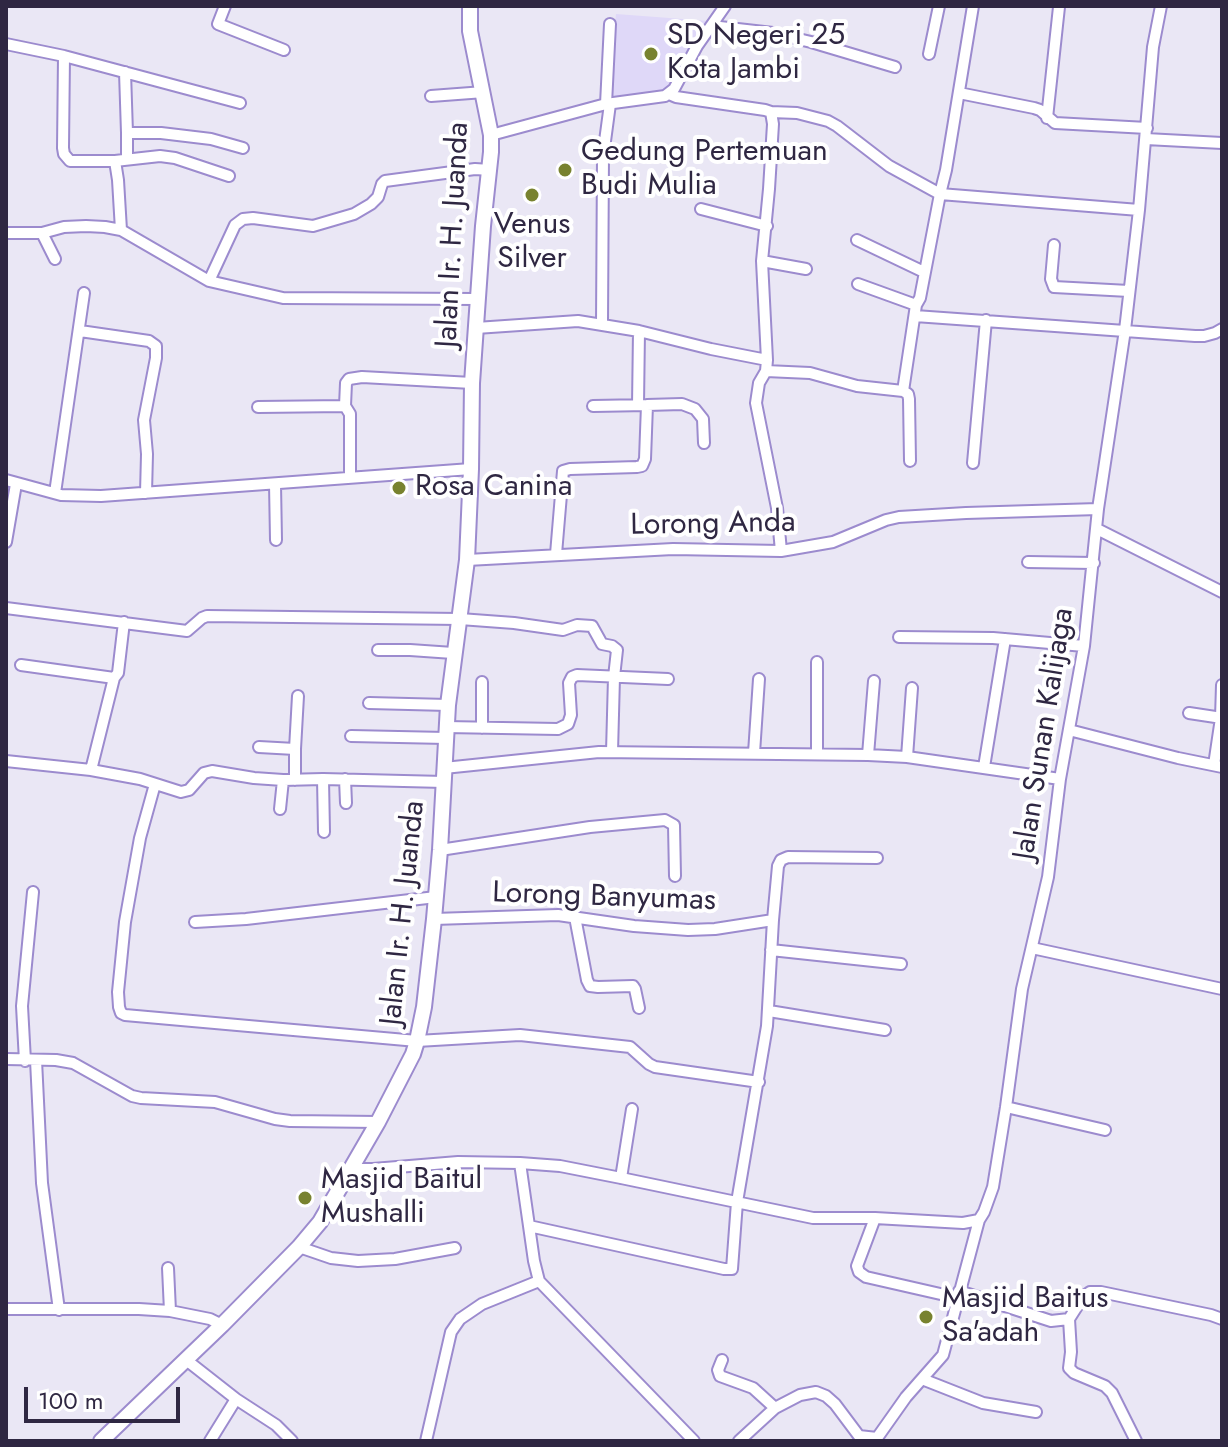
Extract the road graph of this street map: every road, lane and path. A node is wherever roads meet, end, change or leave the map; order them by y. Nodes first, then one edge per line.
1 (225, 6) edge
2 (470, 6) edge
3 (725, 6) edge
4 (939, 6) edge
5 (973, 6) edge
6 (1161, 6) edge
7 (1059, 7) edge
8 (610, 24) dead end
9 (711, 26) junction
10 (6, 44) edge
11 (284, 50) dead end
12 (929, 54) dead end
13 (64, 56) junction
14 (895, 67) dead end
15 (125, 72) junction
16 (484, 92) junction
17 (959, 93) junction
18 (669, 94) junction
19 (431, 96) dead end
20 (240, 103) dead end
21 (608, 104) junction
22 (771, 112) junction
23 (1047, 118) junction
24 (127, 133) junction
25 (1147, 133) junction
26 (491, 135) junction
27 (1222, 143) edge
28 (243, 148) dead end
29 (127, 158) junction
30 (115, 161) junction
31 (490, 170) junction
32 (229, 176) dead end
33 (940, 194) junction
34 (701, 209) dead end
35 (1139, 210) junction
36 (767, 226) junction
37 (121, 230) junction
38 (6, 233) edge
39 (42, 233) junction
40 (857, 240) dead end
41 (1054, 245) dead end
42 (55, 259) dead end
43 (762, 261) junction
44 (806, 269) dead end
45 (924, 272) junction
46 (209, 281) junction
47 (858, 284) dead end
48 (1129, 291) junction
49 (84, 293) dead end
50 (478, 299) junction
51 (916, 311) junction
52 (986, 320) junction
53 (602, 324) junction
54 (476, 328) junction
55 (1222, 329) edge
56 (1125, 330) junction
57 (80, 331) junction
58 (639, 331) junction
59 (766, 365) junction
60 (472, 383) junction
61 (903, 391) junction
62 (642, 405) junction
63 (345, 406) junction
64 (593, 406) dead end
65 (258, 407) dead end
66 (704, 443) dead end
67 (910, 461) dead end
68 (973, 463) dead end
69 (471, 469) junction
70 (350, 478) junction
71 (11, 482) edge
72 (275, 484) junction
73 (55, 493) junction
74 (146, 493) junction
75 (1098, 509) junction
76 (1097, 529) junction
77 (276, 540) dead end
78 (6, 542) edge
79 (781, 551) junction
80 (556, 554) junction
81 (467, 560) junction
82 (1028, 562) dead end
83 (1094, 563) junction
84 (1222, 592) edge
85 (6, 608) edge
86 (460, 619) junction
87 (124, 622) junction
88 (899, 637) dead end
89 (1005, 639) junction
90 (1084, 646) junction
91 (378, 650) dead end
92 (453, 653) junction
93 (817, 662) dead end
94 (21, 665) dead end
95 (614, 677) junction
96 (114, 678) junction
97 (668, 679) dead end
98 (759, 679) dead end
99 (874, 681) dead end
100 (482, 682) dead end
101 (1222, 685) edge
102 (912, 688) dead end
103 (298, 696) dead end
104 (369, 703) dead end
105 (448, 705) junction
106 (1189, 713) dead end
107 (1222, 718) edge
108 (482, 728) junction
109 (1069, 730) junction
110 (446, 732) junction
111 (351, 736) dead end
112 (259, 747) dead end
113 (295, 749) junction
114 (612, 752) junction
115 (754, 753) junction
116 (817, 754) junction
117 (868, 755) junction
118 (907, 757) junction
119 (6, 761) edge
120 (1218, 766) edge
121 (984, 767) junction
122 (91, 770) junction
123 (444, 775) junction
124 (323, 779) junction
125 (345, 779) junction
126 (1060, 779) junction
127 (283, 780) junction
128 (295, 780) junction
129 (155, 784) junction
130 (346, 803) dead end
131 (280, 809) dead end
132 (324, 832) dead end
133 (440, 850) junction
134 (877, 858) dead end
135 (675, 876) dead end
136 (33, 892) dead end
137 (436, 897) junction
138 (575, 917) junction
139 (434, 919) junction
140 (773, 920) junction
141 (195, 922) dead end
142 (1032, 948) junction
143 (771, 950) junction
144 (901, 964) dead end
145 (1222, 989) edge
146 (639, 1008) dead end
147 (769, 1011) junction
148 (885, 1030) dead end
149 (417, 1041) junction
150 (6, 1059) edge
151 (30, 1060) junction
152 (759, 1082) junction
153 (1006, 1107) junction
154 (632, 1109) dead end
155 (378, 1122) junction
156 (1105, 1130) dead end
157 (520, 1163) junction
158 (350, 1169) junction
159 (621, 1178) junction
160 (737, 1202) junction
161 (875, 1218) junction
162 (979, 1220) junction
163 (529, 1226) junction
164 (299, 1247) junction
165 (455, 1248) dead end
166 (168, 1268) dead end
167 (539, 1281) junction
168 (958, 1295) junction
169 (6, 1309) edge
170 (59, 1310) junction
171 (170, 1311) junction
172 (1069, 1319) junction
173 (1222, 1319) edge
174 (222, 1325) junction
175 (185, 1359) junction
176 (722, 1360) dead end
177 (922, 1379) junction
178 (236, 1399) junction
179 (775, 1408) junction
180 (1036, 1412) dead end
181 (879, 1439) edge
182 (101, 1441) edge
183 (210, 1441) edge
184 (292, 1441) edge
185 (426, 1441) edge
186 (694, 1441) edge
187 (739, 1441) edge
188 (1136, 1441) edge

1 - 11 street
2 - 16 main road, Jalan Ir. H. Juanda
3 - 9 street
4 - 12 street
5 - 17 street
6 - 25 street, Jalan Sunan Kalijaga
7 - 23 street
8 - 21 street
9 - 14 street
9 - 18 street
10 - 13 street
13 - 15 street
13 - 30 street
15 - 20 street
15 - 24 street
16 - 19 street
16 - 26 main road, Jalan Ir. H. Juanda
17 - 23 street
17 - 33 street
18 - 21 street
18 - 22 street
21 - 26 street
21 - 53 street
22 - 33 street
22 - 36 street
23 - 25 street
24 - 28 street
24 - 29 street
25 - 27 street
25 - 35 street, Jalan Sunan Kalijaga
26 - 31 main road, Jalan Ir. H. Juanda
29 - 30 street
29 - 32 street
30 - 37 street
31 - 46 street
31 - 50 main road, Jalan Ir. H. Juanda
33 - 35 street
33 - 45 street
34 - 36 street
35 - 48 street, Jalan Sunan Kalijaga
36 - 43 street
37 - 39 street
37 - 46 street
38 - 39 street
39 - 42 street
40 - 45 street
41 - 48 street
43 - 44 street
43 - 59 street
45 - 51 street
46 - 50 street
47 - 51 street
48 - 56 street, Jalan Sunan Kalijaga
49 - 57 street
50 - 54 main road, Jalan Ir. H. Juanda
51 - 52 street
51 - 61 street
52 - 56 street
52 - 68 street
53 - 54 street
53 - 58 street
54 - 60 main road, Jalan Ir. H. Juanda
55 - 56 street
56 - 75 street, Jalan Sunan Kalijaga
57 - 73 street
57 - 74 street
58 - 59 street
58 - 62 street
59 - 61 street
59 - 79 street
60 - 63 street
60 - 69 main road, Jalan Ir. H. Juanda
61 - 67 street
62 - 64 street
62 - 66 street
62 - 80 street
63 - 65 street
63 - 70 street
69 - 70 street
69 - 81 main road, Jalan Ir. H. Juanda
70 - 72 street
71 - 73 street
71 - 78 street
72 - 74 street
72 - 77 street
73 - 74 street
75 - 76 street, Jalan Sunan Kalijaga
75 - 79 street, Lorong Anda
76 - 83 street, Jalan Sunan Kalijaga
76 - 84 street
79 - 80 street, Lorong Anda
80 - 81 street, Lorong Anda
81 - 86 main road, Jalan Ir. H. Juanda
82 - 83 street
83 - 90 street, Jalan Sunan Kalijaga
85 - 87 street
86 - 87 street
86 - 92 main road, Jalan Ir. H. Juanda
86 - 95 street
87 - 96 street
88 - 89 street
89 - 90 street
89 - 121 street
90 - 109 street, Jalan Sunan Kalijaga
91 - 92 street
92 - 105 main road, Jalan Ir. H. Juanda
93 - 116 street
94 - 96 street
95 - 97 street
95 - 108 street
95 - 114 street
96 - 122 street
98 - 115 street
99 - 117 street
100 - 108 street
101 - 107 street
102 - 118 street
103 - 113 street
104 - 105 street
105 - 110 main road, Jalan Ir. H. Juanda
106 - 107 street
107 - 120 street
108 - 110 street
109 - 120 street
109 - 126 street, Jalan Sunan Kalijaga
110 - 111 street
110 - 123 main road, Jalan Ir. H. Juanda
112 - 113 street
113 - 128 street
114 - 115 street
114 - 123 street
115 - 116 street
116 - 117 street
117 - 118 street
118 - 121 street
119 - 122 street
121 - 126 street
122 - 129 street
123 - 125 street
123 - 133 main road, Jalan Ir. H. Juanda
124 - 125 street
124 - 128 street
124 - 132 street
125 - 130 street
126 - 142 street, Jalan Sunan Kalijaga
127 - 128 street
127 - 129 street
127 - 131 street
129 - 149 street
133 - 135 street
133 - 137 main road, Jalan Ir. H. Juanda
134 - 140 street
136 - 151 street
137 - 139 main road, Jalan Ir. H. Juanda
137 - 141 street
138 - 139 street, Lorong Banyumas
138 - 140 street, Lorong Banyumas
138 - 146 street
139 - 149 main road, Jalan Ir. H. Juanda
140 - 143 street
142 - 145 street
142 - 153 street, Jalan Sunan Kalijaga
143 - 144 street
143 - 147 street
147 - 148 street
147 - 152 street
149 - 152 street
149 - 155 main road, Jalan Ir. H. Juanda
150 - 151 street
151 - 155 street
151 - 170 street
152 - 160 street
153 - 156 street
153 - 162 street, Jalan Sunan Kalijaga
154 - 159 street
155 - 158 main road, Jalan Ir. H. Juanda
157 - 158 street
157 - 159 street
157 - 163 street
158 - 164 main road, Jalan Ir. H. Juanda
159 - 160 street
160 - 161 street
160 - 163 street
161 - 162 street
161 - 168 street
162 - 168 street, Jalan Sunan Kalijaga
163 - 167 street
164 - 165 street
164 - 174 main road, Jalan Ir. H. Juanda
166 - 171 street
167 - 185 street
167 - 186 street
168 - 172 street
168 - 177 street, Jalan Sunan Kalijaga
169 - 170 street
170 - 171 street
171 - 174 street
172 - 173 street
172 - 188 street
174 - 175 main road, Jalan Ir. H. Juanda
175 - 178 street
175 - 182 main road, Jalan Ir. H. Juanda
176 - 179 street
177 - 180 street
177 - 181 street, Jalan Sunan Kalijaga
178 - 183 street
178 - 184 street
179 - 181 street
179 - 187 street

